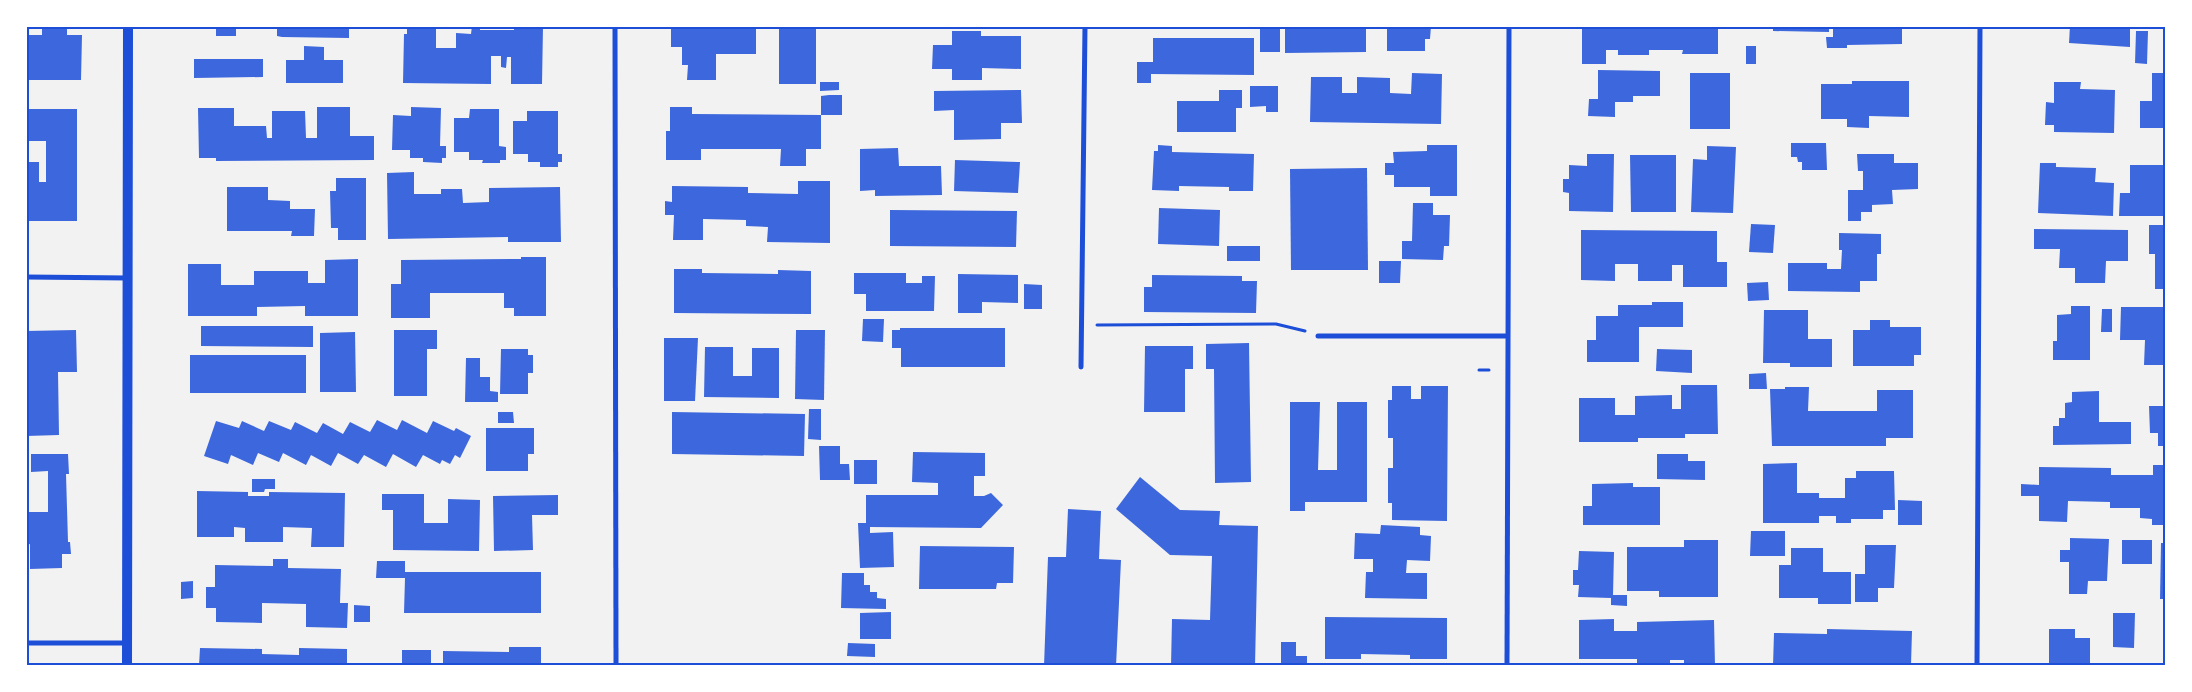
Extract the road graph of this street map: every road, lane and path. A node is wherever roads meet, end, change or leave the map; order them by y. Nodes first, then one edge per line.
1 (128, 26) edge
2 (615, 26) edge
3 (1085, 26) edge
4 (1509, 26) edge
5 (1980, 26) edge
6 (26, 277) edge
7 (128, 278) junction
8 (1081, 326) junction
9 (1318, 336) joint
10 (1508, 336) junction
11 (1081, 366) dead end
12 (1479, 370) dead end
13 (1489, 370) dead end
14 (26, 643) edge
15 (127, 643) junction
16 (127, 666) edge
17 (616, 666) edge
18 (1507, 666) edge
19 (1977, 666) edge

1 - 7 main road
2 - 17 street
3 - 8 street
4 - 10 street
5 - 19 street
6 - 7 street
7 - 15 main road
8 - 9 path
8 - 11 street
9 - 10 street
10 - 18 street
12 - 13 path
14 - 15 street
15 - 16 main road

